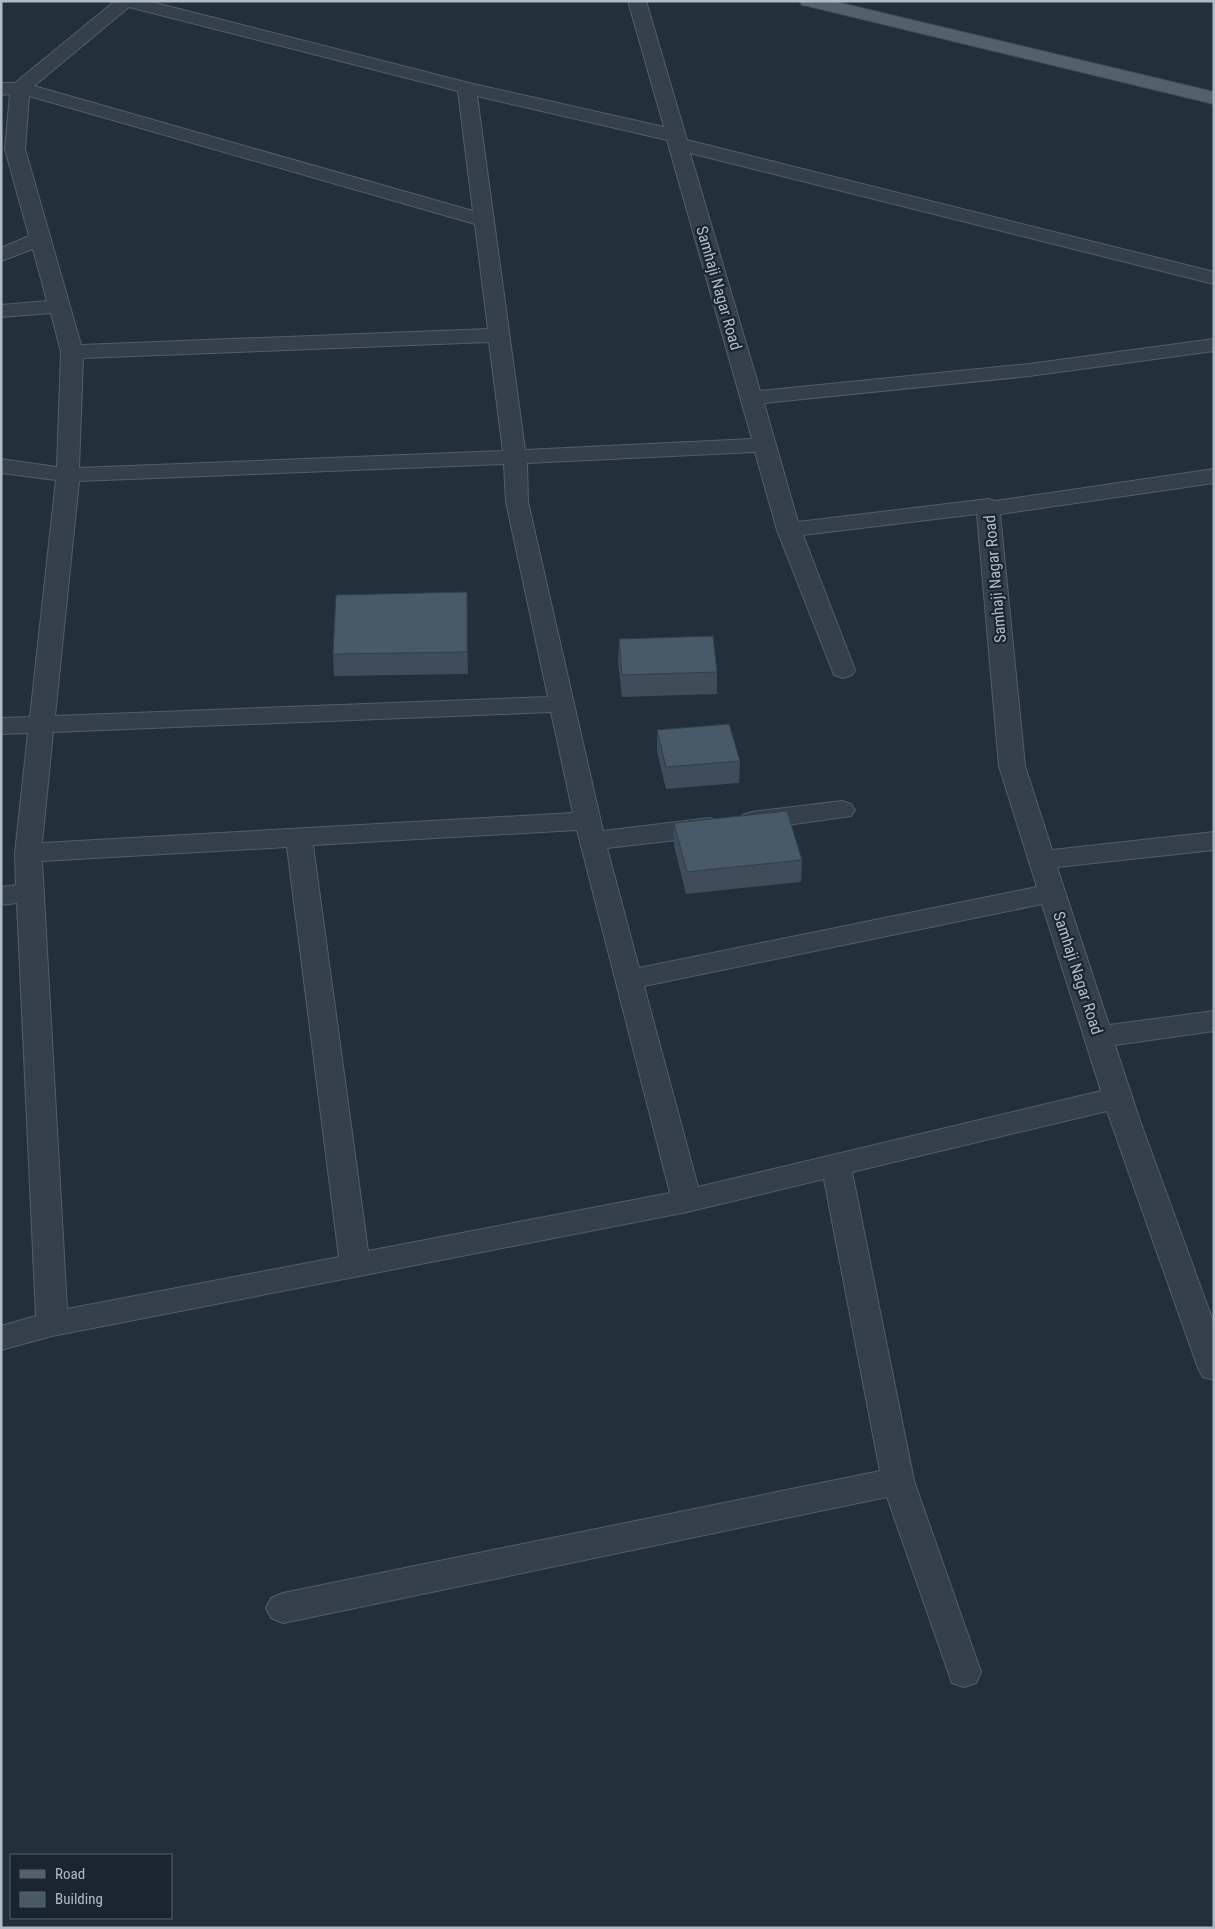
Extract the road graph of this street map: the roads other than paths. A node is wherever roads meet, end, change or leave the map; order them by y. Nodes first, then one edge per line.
1 (638, 1) edge
2 (808, 1) edge
3 (125, 2) edge
4 (11, 88) edge
5 (467, 88) junction
6 (1214, 98) edge
7 (677, 140) junction
8 (8, 150) edge
9 (483, 220) junction
10 (41, 239) junction
11 (1, 255) edge
12 (1214, 278) edge
13 (60, 306) junction
14 (1, 311) edge
15 (498, 335) junction
16 (1214, 346) edge
17 (72, 352) junction
18 (751, 398) junction
19 (764, 445) junction
20 (515, 457) junction
21 (1, 466) edge
22 (68, 475) junction
23 (1214, 476) edge
24 (988, 509) junction
25 (789, 530) junction
26 (843, 670) dead end
27 (562, 704) junction
28 (42, 723) junction
29 (1, 726) edge
30 (842, 810) dead end
31 (590, 831) junction
32 (298, 838) junction
33 (1214, 841) edge
34 (28, 853) junction
35 (1043, 860) junction
36 (30, 893) junction
37 (1052, 893) junction
38 (1, 896) edge
39 (628, 980) junction
40 (1214, 1021) edge
41 (1098, 1037) junction
42 (1117, 1098) junction
43 (836, 1165) junction
44 (687, 1201) junction
45 (355, 1266) junction
46 (52, 1324) junction
47 (1, 1338) edge
48 (1214, 1368) edge
49 (898, 1481) junction
50 (283, 1608) dead end
51 (964, 1672) dead end

1 - 7 street, Samhaji Nagar Road
2 - 6 main road
3 - 4 street
3 - 5 street
4 - 8 street
4 - 9 street
5 - 7 street
5 - 9 street
7 - 12 street
7 - 18 street, Samhaji Nagar Road
8 - 10 street
9 - 15 street
10 - 11 street
10 - 13 street
13 - 14 street
13 - 17 street
15 - 17 street
15 - 20 street
16 - 18 street
17 - 22 street
18 - 19 street, Samhaji Nagar Road
19 - 20 street
19 - 25 street, Samhaji Nagar Road
20 - 22 street
20 - 27 street
21 - 22 street
22 - 28 street
23 - 24 street
24 - 25 street, Samhaji Nagar Road
24 - 35 street, Samhaji Nagar Road
25 - 26 street
27 - 28 street
27 - 31 street
28 - 29 street
28 - 34 street
30 - 31 street
31 - 32 street
31 - 39 street
32 - 34 street
32 - 45 street
33 - 35 street
34 - 36 street
35 - 37 street, Samhaji Nagar Road
36 - 38 street
36 - 46 street
37 - 39 street
37 - 41 street, Samhaji Nagar Road
39 - 44 street
40 - 41 street
41 - 42 street, Samhaji Nagar Road
42 - 43 street
42 - 48 street, Samhaji Nagar Road
43 - 44 street
43 - 49 street
44 - 45 street
45 - 46 street
46 - 47 street
49 - 50 street
49 - 51 street

